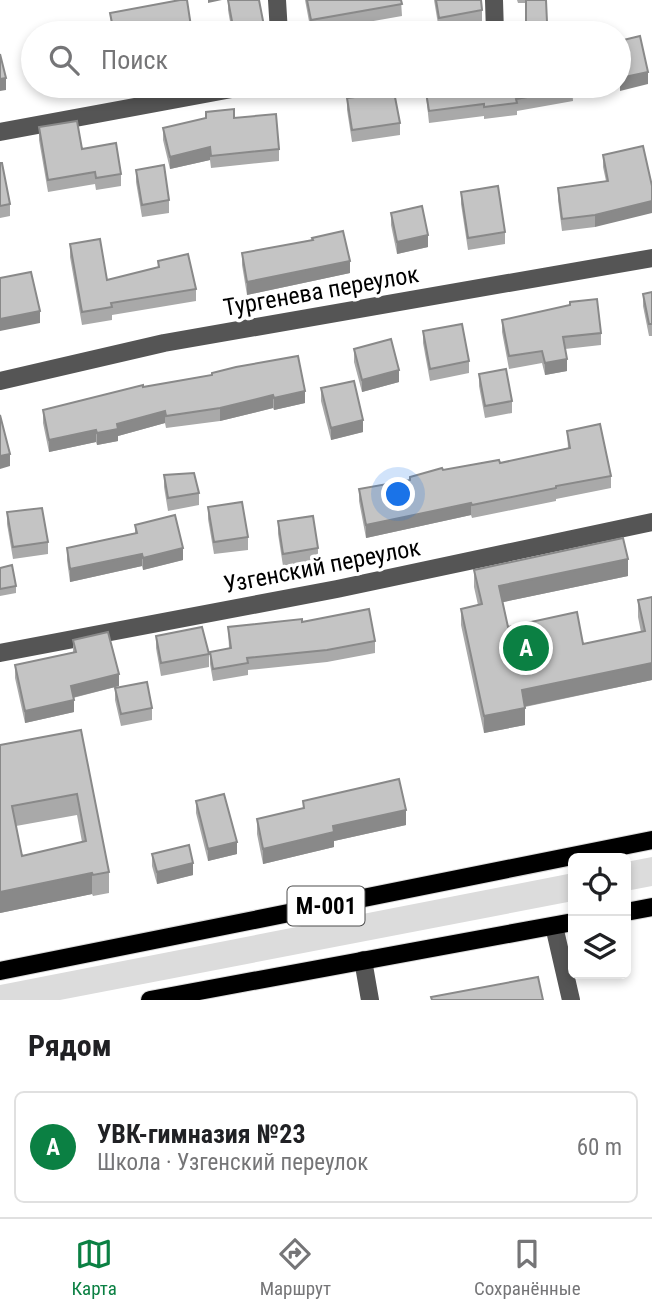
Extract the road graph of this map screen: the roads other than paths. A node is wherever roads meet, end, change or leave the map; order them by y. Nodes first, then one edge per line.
1 (277, 0) edge
2 (494, 0) edge
3 (278, 21) edge
4 (495, 21) edge
5 (183, 98) edge
6 (0, 132) edge
7 (652, 258) edge
8 (0, 381) edge
9 (652, 522) edge
10 (0, 653) edge
11 (652, 840) edge
12 (652, 907) edge
13 (631, 911) edge
14 (568, 923) edge
15 (554, 926) junction
16 (363, 960) junction
17 (0, 971) edge
18 (150, 1000) edge
19 (370, 1000) edge
20 (571, 1000) edge

1 - 3 street
2 - 4 street
5 - 6 street
7 - 8 street, Тургенева переулок
9 - 10 street, Узгенский переулок
11 - 17 main road, М-001
12 - 13 main road
14 - 15 main road, М-001
15 - 16 main road, М-001
15 - 20 street
16 - 18 main road, М-001
16 - 19 street

